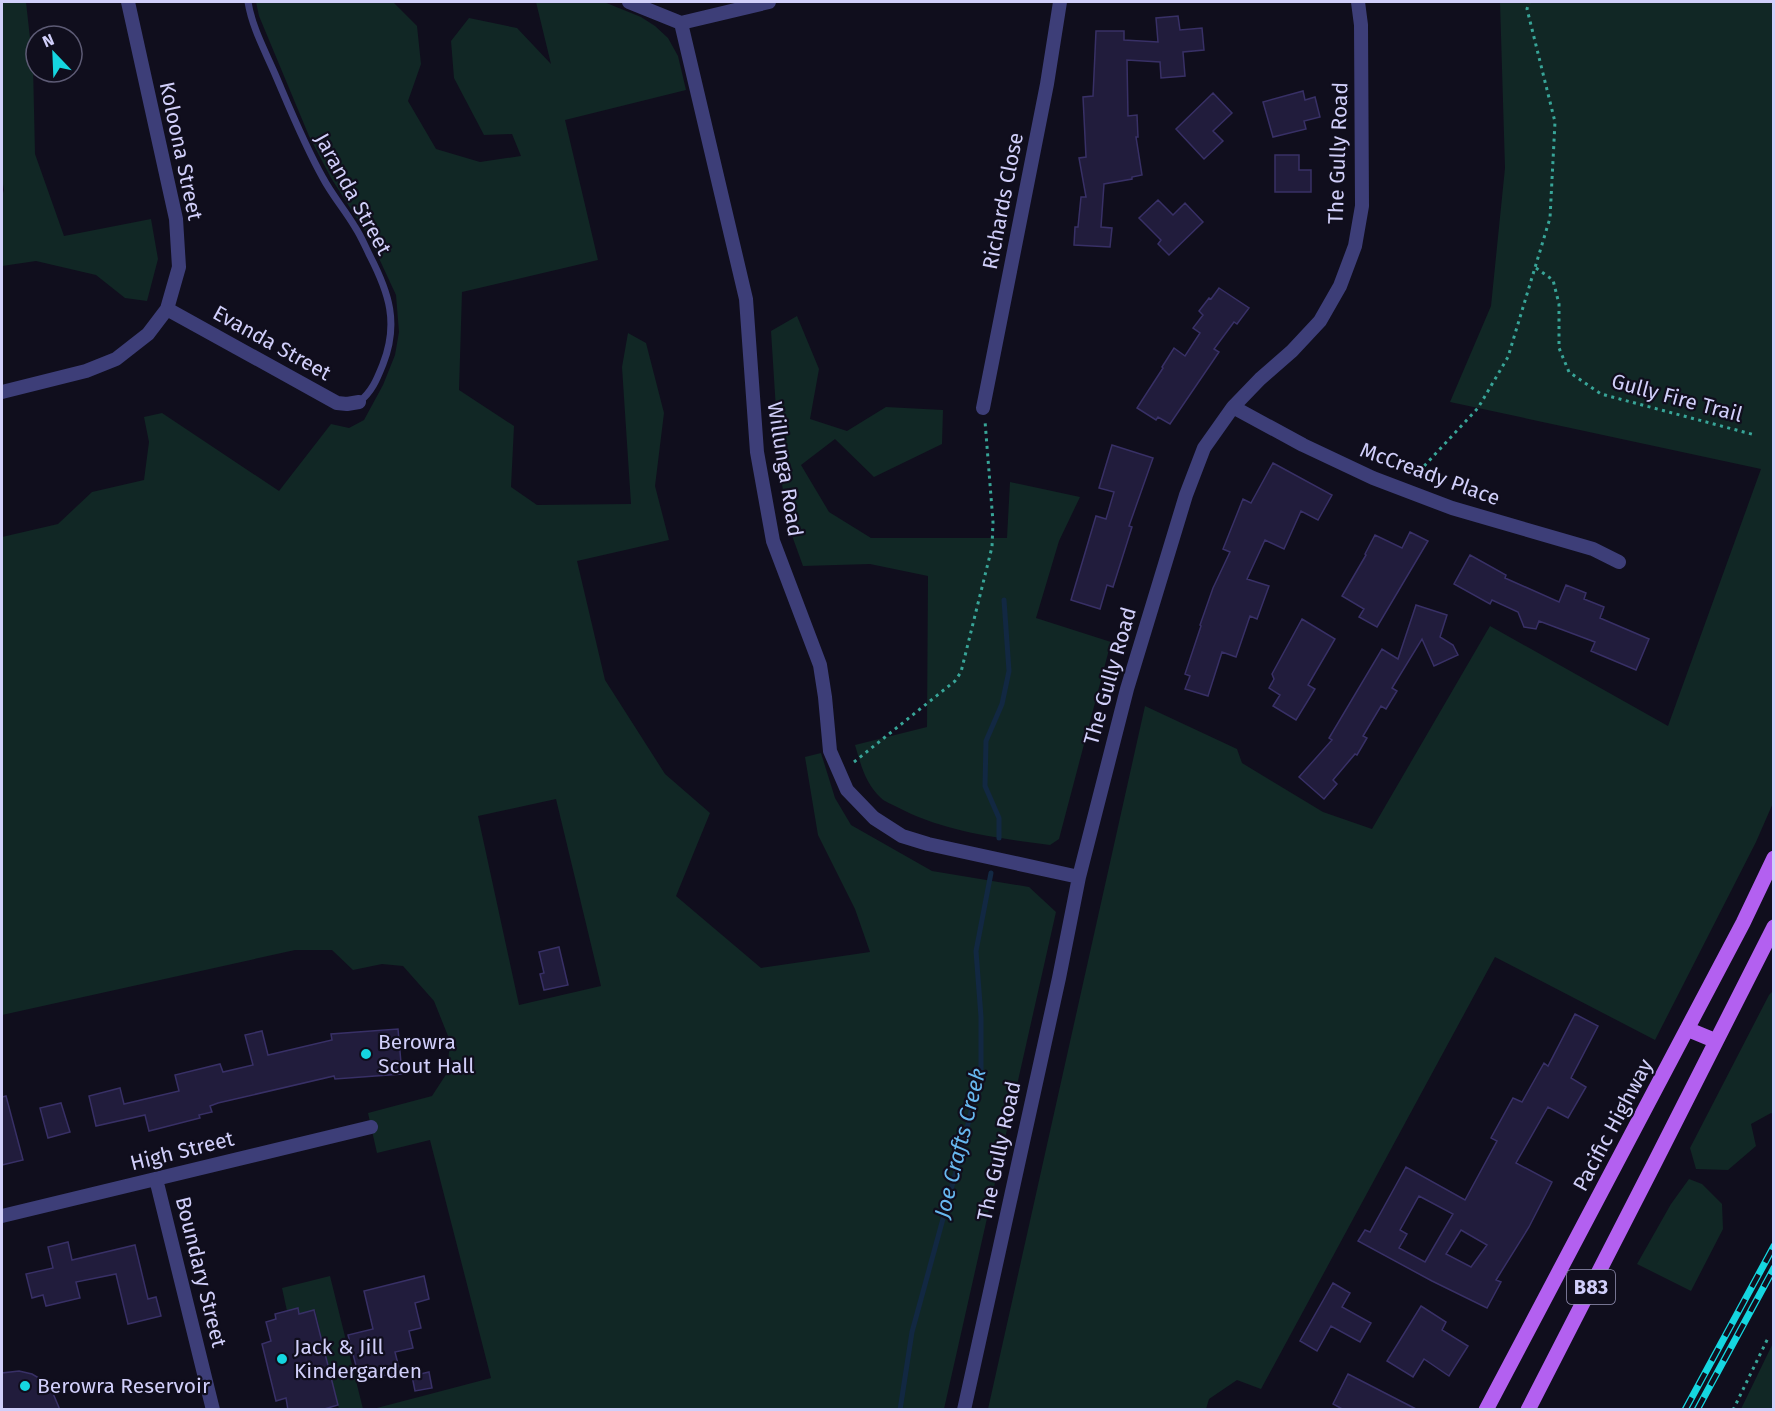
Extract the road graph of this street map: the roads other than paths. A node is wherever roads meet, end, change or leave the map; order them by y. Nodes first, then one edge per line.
1 (128, 2) edge
2 (248, 2) edge
3 (629, 2) edge
4 (769, 2) edge
5 (1060, 2) edge
6 (1358, 2) edge
7 (681, 23) junction
8 (167, 309) junction
9 (2, 392) edge
10 (359, 402) joint
11 (1233, 407) junction
12 (983, 408) road end
13 (1619, 562) dead end
14 (1773, 858) edge
15 (1079, 877) junction
16 (1773, 927) edge
17 (1687, 1029) junction
18 (1716, 1041) junction
19 (371, 1127) dead end
20 (156, 1179) junction
21 (2, 1216) edge
22 (213, 1410) edge
23 (964, 1410) edge
24 (1486, 1410) edge
25 (1528, 1410) edge

1 - 8 street, Koloona Street
2 - 10 lane, Jaranda Street
3 - 7 street
4 - 7 street
5 - 12 street, Richards Close
6 - 11 street, The Gully Road
7 - 15 street, Willunga Road
8 - 9 street
8 - 10 street, Evanda Street
11 - 13 street, McCready Place
11 - 15 street, The Gully Road
14 - 17 main road, Pacific Highway / B83
15 - 23 street, The Gully Road
16 - 18 main road, B83
17 - 18 main road
17 - 24 main road, Pacific Highway / B83
18 - 25 main road, B83
19 - 20 street, High Street
20 - 21 street, High Street
20 - 22 street, Boundary Street

